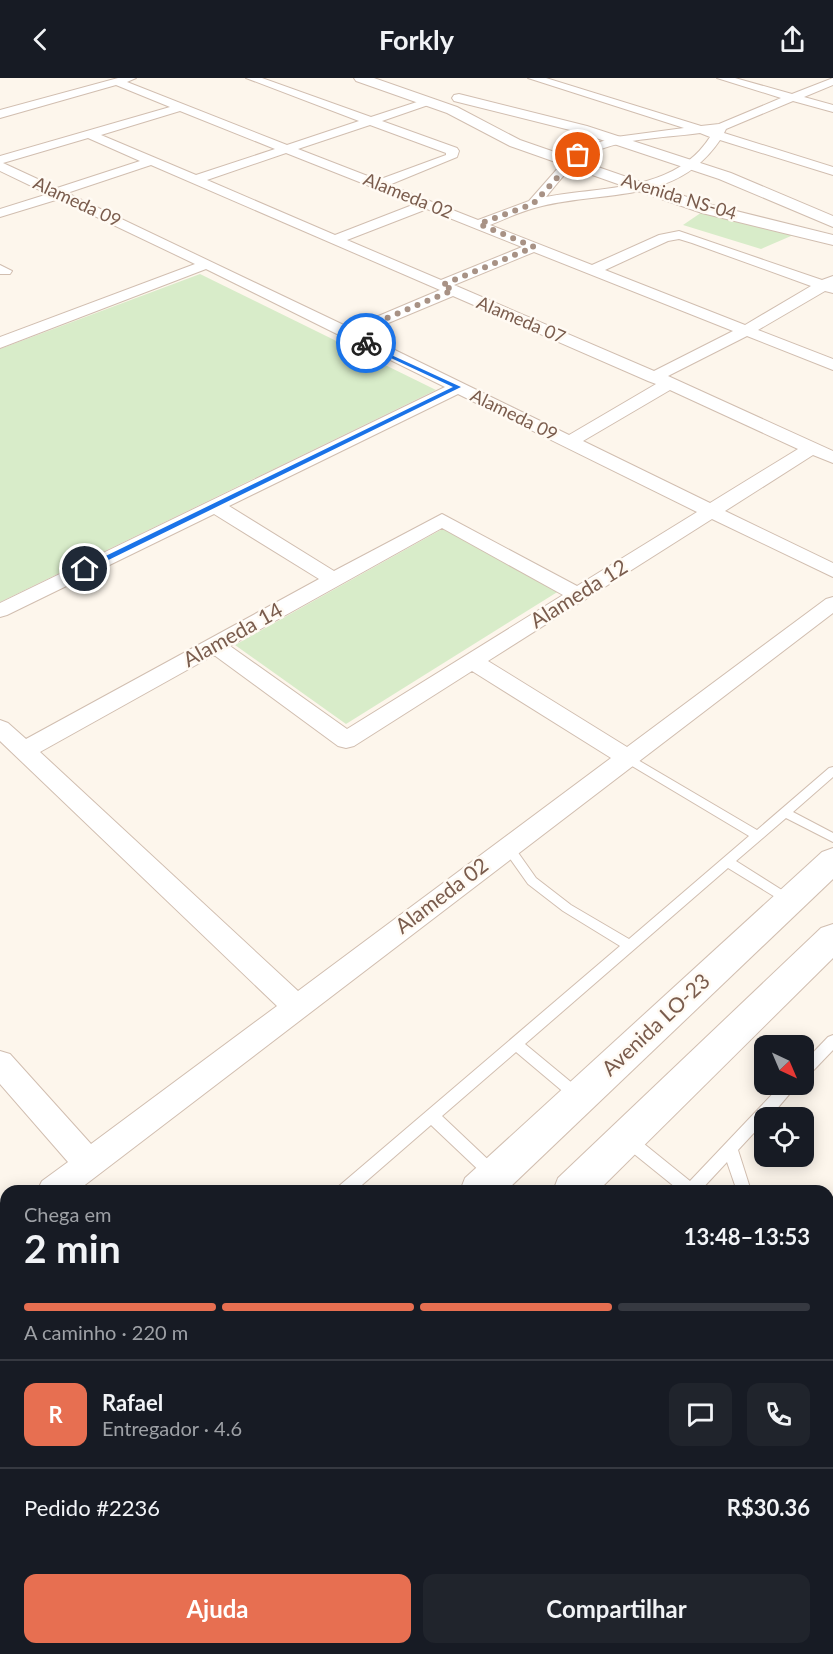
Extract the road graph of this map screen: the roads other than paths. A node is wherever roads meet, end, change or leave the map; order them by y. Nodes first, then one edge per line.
1 (80, 78) edge
2 (252, 78) edge
3 (361, 78) edge
4 (398, 78) edge
5 (534, 78) edge
6 (723, 78) edge
7 (124, 80) edge
8 (833, 81) edge
9 (101, 86) junction
10 (792, 98) junction
11 (430, 101) junction
12 (182, 107) junction
13 (833, 109) edge
14 (0, 114) edge
15 (372, 121) junction
16 (695, 129) junction
17 (719, 131) junction
18 (89, 134) junction
19 (615, 141) junction
20 (288, 150) junction
21 (0, 160) edge
22 (152, 161) junction
23 (570, 162) junction
24 (691, 165) junction
25 (0, 166) edge
26 (833, 171) edge
27 (198, 179) junction
28 (380, 184) junction
29 (638, 186) junction
30 (59, 193) junction
31 (428, 204) junction
32 (533, 204) junction
33 (0, 213) edge
34 (833, 222) edge
35 (479, 224) junction
36 (337, 239) junction
37 (833, 240) edge
38 (534, 247) junction
39 (207, 264) junction
40 (593, 270) junction
41 (830, 285) edge
42 (447, 287) junction
43 (745, 331) junction
44 (347, 335) junction
45 (0, 343) edge
46 (833, 365) edge
47 (662, 380) junction
48 (458, 387) junction
49 (569, 442) junction
50 (822, 453) edge
51 (213, 505) junction
52 (710, 512) junction
53 (833, 571) edge
54 (334, 580) junction
55 (578, 595) junction
56 (833, 603) edge
57 (0, 611) edge
58 (215, 645) junction
59 (472, 661) junction
60 (10, 743) edge
61 (626, 758) junction
62 (833, 771) edge
63 (786, 813) junction
64 (758, 836) junction
65 (833, 838) edge
66 (508, 847) junction
67 (833, 860) edge
68 (728, 862) junction
69 (789, 900) junction
70 (833, 937) edge
71 (630, 946) junction
72 (297, 1007) junction
73 (833, 1041) edge
74 (516, 1044) junction
75 (814, 1061) edge
76 (0, 1063) edge
77 (781, 1095) edge
78 (579, 1097) junction
79 (432, 1116) junction
80 (626, 1138) junction
81 (730, 1149) junction
82 (85, 1178) edge
83 (487, 1183) edge
84 (67, 1185) edge
85 (351, 1185) edge
86 (578, 1185) edge
87 (683, 1185) edge
88 (696, 1185) edge
89 (742, 1185) edge

1 - 9 street
2 - 15 street
3 - 11 street, Avenida NS-04
4 - 19 street, Avenida NS-04
5 - 16 street
6 - 10 street
7 - 9 street
7 - 12 street, Alameda 02
8 - 10 street
9 - 14 street
10 - 13 street
10 - 17 street
11 - 15 street
11 - 23 street, Avenida NS-04
12 - 18 street
12 - 20 street, Alameda 02
15 - 20 street
15 - 28 street
16 - 17 street
16 - 19 street
17 - 24 street
17 - 26 street
18 - 21 street
18 - 22 street, Alameda 07
19 - 23 street
19 - 24 street, Avenida NS-04
20 - 27 street
20 - 28 street, Alameda 02
22 - 27 street, Alameda 07
22 - 30 street
23 - 29 street, Avenida NS-04
23 - 32 street
24 - 29 street
24 - 34 street, Avenida NS-04
25 - 30 street, Alameda 09
27 - 36 street, Alameda 07
28 - 31 street, Alameda 02
29 - 32 street
29 - 37 street, Avenida NS-04
30 - 33 street
30 - 39 street, Alameda 09
31 - 35 street, Alameda 02
31 - 36 street
32 - 35 street
35 - 38 street, Alameda 02
36 - 42 street, Alameda 07
38 - 40 street, Alameda 02
38 - 42 street
39 - 44 street, Alameda 09
39 - 45 street
40 - 41 street
40 - 43 street, Alameda 02
41 - 43 street
42 - 44 street
42 - 47 street, Alameda 07
43 - 46 street, Alameda 02
43 - 47 street
44 - 48 street, Alameda 09
47 - 49 street
47 - 50 street, Alameda 07
48 - 49 street, Alameda 09
48 - 51 street
49 - 52 street, Alameda 09
50 - 52 street, Alameda 12
51 - 54 street
51 - 57 street
52 - 53 street, Alameda 09
52 - 55 street, Alameda 12
54 - 55 street, Alameda 14
54 - 58 street, Alameda 14
55 - 59 street, Alameda 12
56 - 61 street, Alameda 02
58 - 59 street, Alameda 12
58 - 60 street, Alameda 14
59 - 61 street
60 - 72 street
61 - 64 lane
61 - 66 street, Alameda 02
62 - 63 lane
63 - 64 lane
63 - 65 lane
64 - 68 lane
66 - 71 lane
66 - 72 street, Alameda 02
67 - 69 street, Avenida LO-23
68 - 69 lane
68 - 71 lane
69 - 78 street, Avenida LO-23
70 - 80 street
71 - 74 lane
72 - 82 street, Alameda 02
73 - 75 lane
74 - 78 lane
74 - 79 lane
76 - 82 street
77 - 81 lane
78 - 83 street, Avenida LO-23
79 - 83 lane
79 - 85 lane
80 - 86 street
80 - 87 lane
81 - 88 lane
81 - 89 lane
82 - 84 street, Alameda 02

